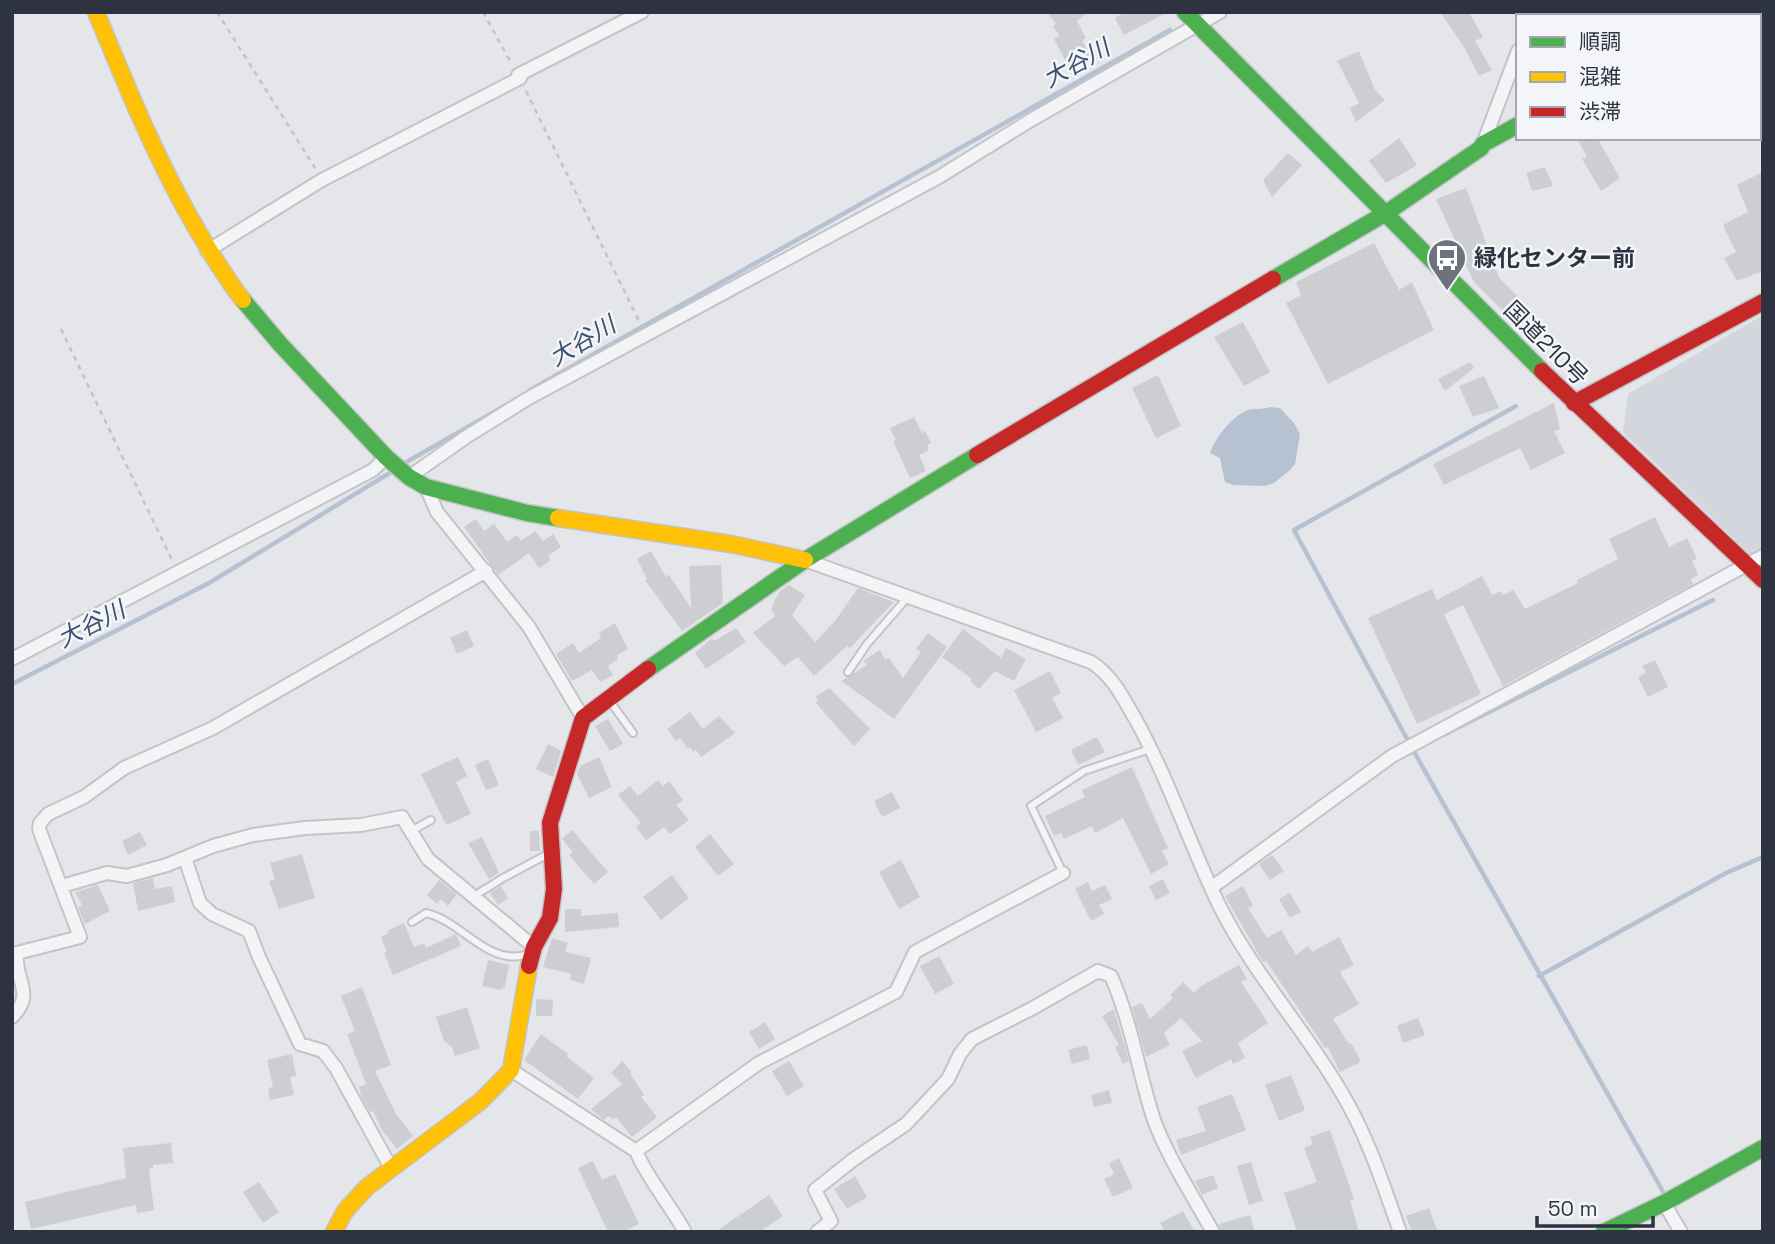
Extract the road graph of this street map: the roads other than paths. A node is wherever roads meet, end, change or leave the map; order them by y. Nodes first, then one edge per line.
1 (96, 12) edge
2 (642, 12) edge
3 (1185, 12) edge
4 (1220, 12) edge
5 (1198, 25) junction
6 (1516, 56) edge
7 (1516, 126) edge
8 (1483, 144) junction
9 (1386, 213) junction
10 (207, 251) junction
11 (1763, 302) edge
12 (1574, 404) junction
13 (386, 457) junction
14 (409, 477) junction
15 (426, 488) junction
16 (1763, 556) edge
17 (805, 561) junction
18 (1748, 564) junction
19 (486, 571) junction
20 (1763, 580) edge
21 (907, 598) junction
22 (12, 659) edge
23 (848, 672) dead end
24 (607, 698) junction
25 (583, 718) junction
26 (632, 733) dead end
27 (1151, 748) junction
28 (432, 820) dead end
29 (411, 831) junction
30 (552, 852) junction
31 (185, 858) junction
32 (1063, 873) joint
33 (62, 886) junction
34 (1211, 888) junction
35 (473, 897) junction
36 (412, 922) dead end
37 (534, 950) junction
38 (12, 1017) edge
39 (511, 1070) junction
40 (1763, 1148) edge
41 (636, 1152) junction
42 (391, 1168) junction
43 (1664, 1203) junction
44 (334, 1232) edge
45 (685, 1232) edge
46 (817, 1232) edge
47 (1213, 1232) edge
48 (1400, 1232) edge
49 (1604, 1232) edge
50 (1681, 1232) edge

1 - 10 main road
2 - 10 street
3 - 5 main road, 国道210号
4 - 5 street
5 - 9 main road, 国道210号
5 - 14 street
6 - 8 street
7 - 8 main road
8 - 9 main road
9 - 12 main road, 国道210号
9 - 17 main road
10 - 13 main road
11 - 12 main road
12 - 18 main road, 国道210号
13 - 14 main road
13 - 22 street
14 - 15 main road
15 - 17 main road
15 - 19 street
16 - 18 street
17 - 21 street
17 - 24 main road
18 - 20 main road, 国道210号
18 - 34 street
19 - 25 street
19 - 33 street
21 - 23 lane
21 - 27 street
24 - 25 main road
24 - 26 lane
25 - 30 main road
27 - 32 lane
27 - 34 street
28 - 29 lane
29 - 31 street
29 - 35 street
30 - 35 lane
30 - 37 main road
31 - 33 street
31 - 42 street
32 - 41 street
33 - 38 street
34 - 48 street
35 - 37 street
36 - 37 lane
37 - 39 main road
39 - 41 street
39 - 42 main road
40 - 43 main road
41 - 45 street
42 - 44 main road
43 - 49 main road
43 - 50 street
46 - 47 street

